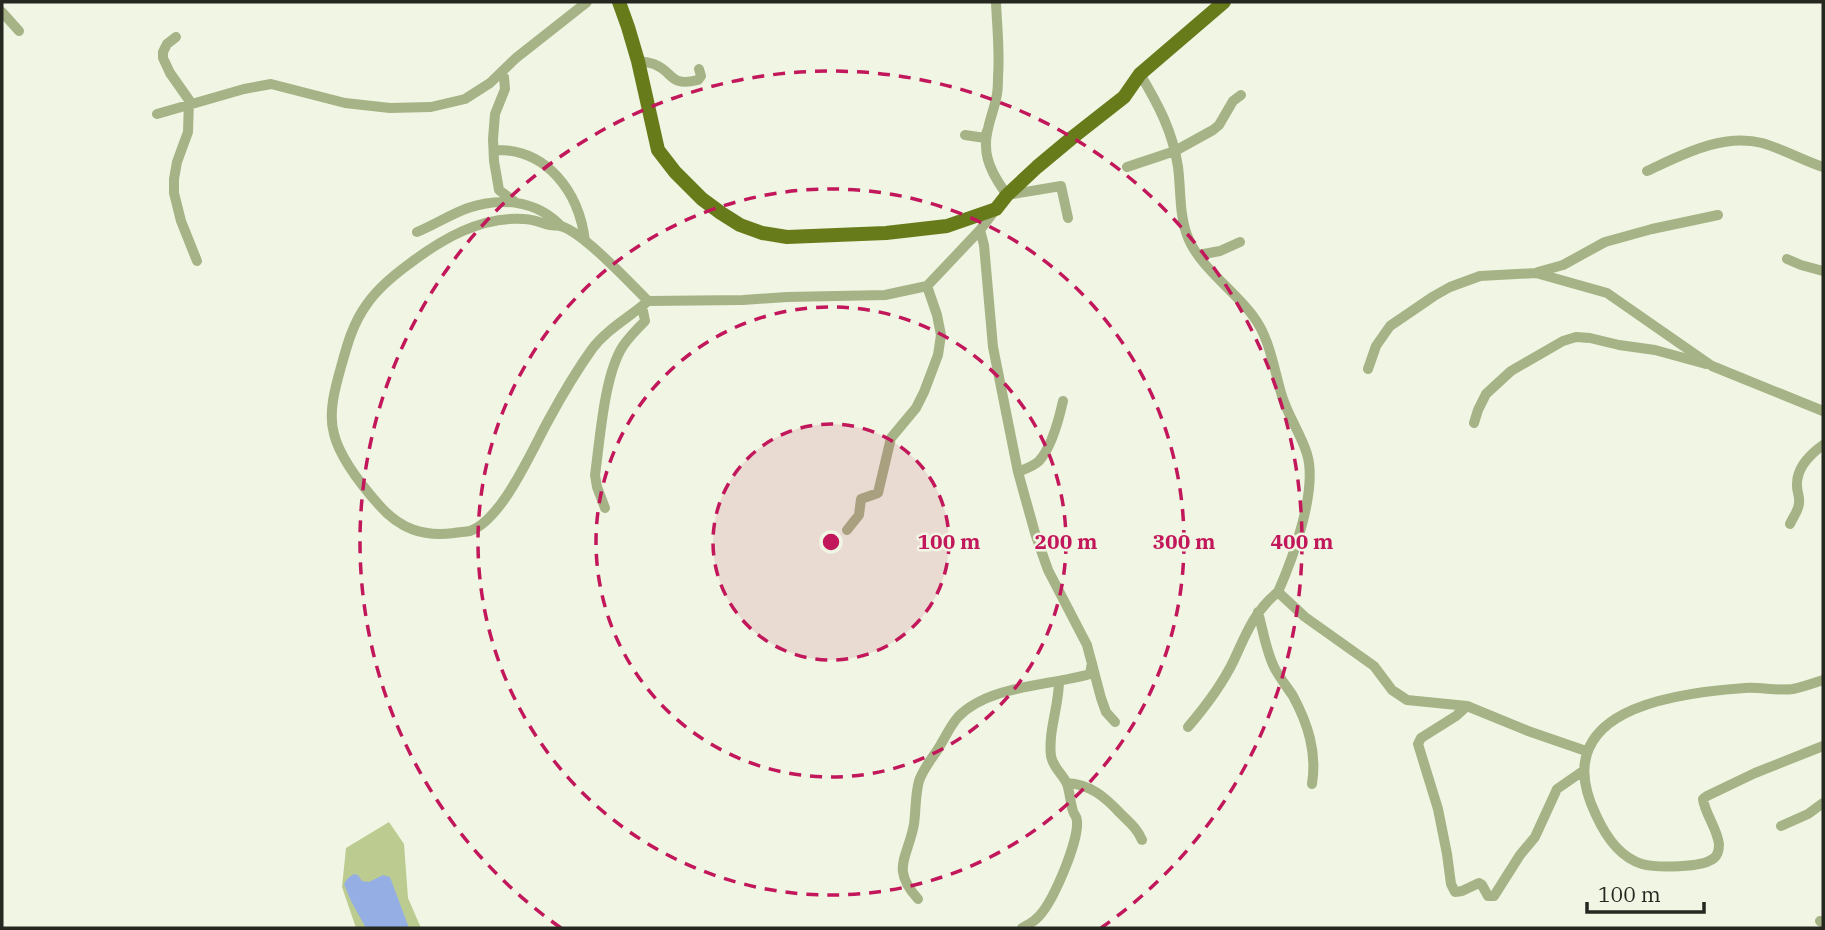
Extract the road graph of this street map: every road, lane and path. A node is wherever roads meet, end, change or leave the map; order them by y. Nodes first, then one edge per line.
1 (587, 2) edge
2 (619, 2) edge
3 (996, 2) edge
4 (1224, 2) edge
5 (2, 12) edge
6 (19, 31) dead end
7 (176, 37) dead end
8 (638, 61) junction
9 (699, 69) dead end
10 (501, 74) junction
11 (1140, 74) junction
12 (1241, 95) dead end
13 (189, 106) junction
14 (157, 114) dead end
15 (987, 131) junction
16 (965, 135) dead end
17 (494, 150) junction
18 (1175, 151) junction
19 (1127, 167) dead end
20 (1823, 167) edge
21 (1647, 171) dead end
22 (1007, 195) junction
23 (515, 202) junction
24 (996, 209) junction
25 (1718, 215) dead end
26 (1068, 218) dead end
27 (561, 226) junction
28 (980, 230) junction
29 (417, 232) dead end
30 (585, 241) junction
31 (1240, 242) dead end
32 (1198, 255) junction
33 (1787, 259) dead end
34 (197, 261) dead end
35 (1823, 271) edge
36 (1535, 273) junction
37 (927, 286) junction
38 (645, 304) junction
39 (1712, 366) junction
40 (1368, 369) dead end
41 (1063, 401) dead end
42 (1823, 411) edge
43 (1474, 423) dead end
44 (1823, 445) edge
45 (1018, 472) junction
46 (605, 508) dead end
47 (1790, 524) dead end
48 (847, 530) dead end
49 (1278, 592) junction
50 (1258, 612) junction
51 (1092, 663) junction
52 (1823, 680) edge
53 (1059, 681) junction
54 (1392, 690) junction
55 (1397, 705) dead end
56 (1467, 706) junction
57 (1115, 722) dead end
58 (1188, 727) dead end
59 (1823, 746) edge
60 (1586, 751) junction
61 (1583, 771) junction
62 (1066, 783) junction
63 (1312, 784) dead end
64 (1823, 803) edge
65 (1781, 826) dead end
66 (1142, 840) dead end
67 (918, 899) dead end
68 (1023, 928) edge

1 - 10 street
2 - 8 main road
3 - 15 street
4 - 11 main road
5 - 6 street
7 - 13 street
8 - 9 street
8 - 24 main road
10 - 13 street
10 - 17 street
11 - 18 street
11 - 22 main road
12 - 18 street
13 - 14 street
13 - 34 street
15 - 16 street
15 - 22 street
17 - 23 street
17 - 30 street
18 - 19 street
18 - 32 street
20 - 21 street
22 - 24 main road
22 - 26 street
23 - 27 street
23 - 29 street
24 - 28 street
25 - 36 street
27 - 30 street
27 - 38 street
28 - 37 street
28 - 45 street
30 - 38 street
31 - 32 street
32 - 49 street
33 - 35 street
36 - 39 street
36 - 40 street
37 - 38 street
37 - 48 street
38 - 46 street
39 - 42 street
39 - 43 street
41 - 45 street
44 - 47 street
45 - 51 street
49 - 50 street
49 - 54 street
50 - 58 street
50 - 63 street
51 - 53 street
51 - 57 street
52 - 60 street
53 - 62 street
53 - 67 street
54 - 55 street
54 - 56 street
56 - 60 street
56 - 61 street
59 - 61 street
60 - 61 street
62 - 66 street
62 - 68 street
64 - 65 street

